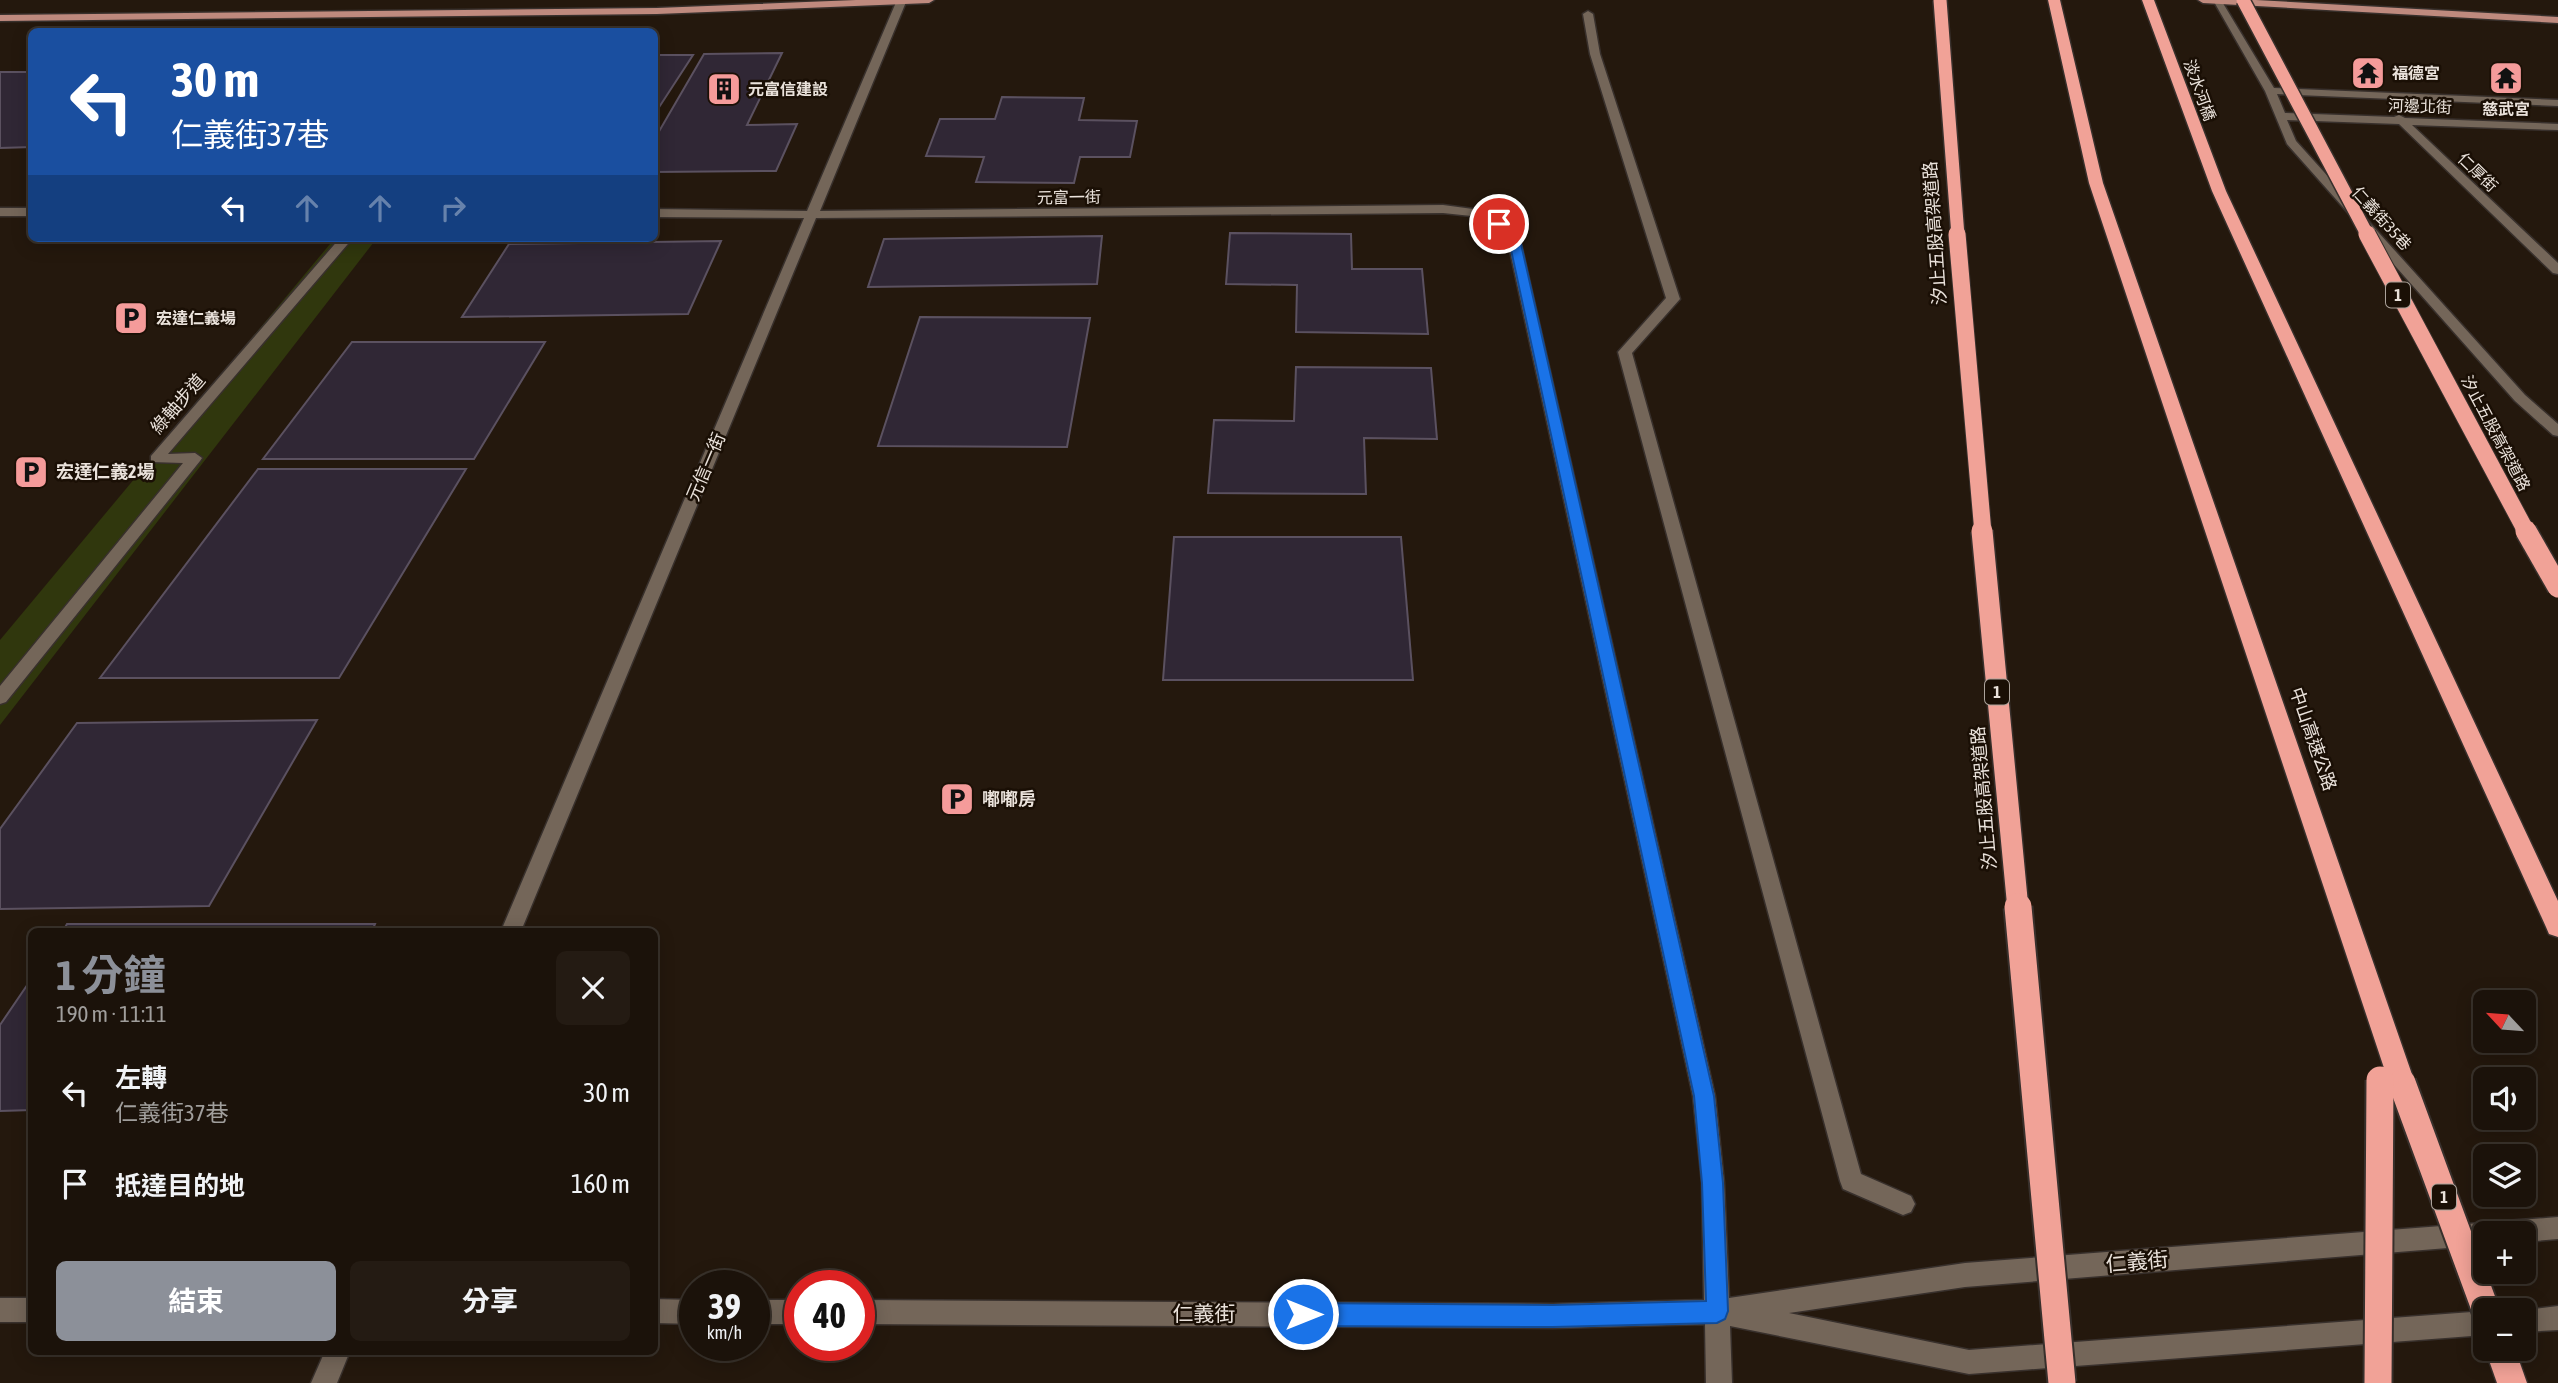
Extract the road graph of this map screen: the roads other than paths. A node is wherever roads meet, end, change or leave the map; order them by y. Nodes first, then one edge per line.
1 (929, 0) edge
2 (1940, 0) edge
3 (2054, 0) edge
4 (2148, 0) edge
5 (2203, 0) edge
6 (2243, 0) edge
7 (2217, 1) edge
8 (901, 2) junction
9 (1588, 14) dead end
10 (0, 18) edge
11 (2558, 20) edge
12 (2270, 91) junction
13 (2376, 95) junction
14 (2558, 103) edge
15 (2280, 116) junction
16 (2403, 121) junction
17 (2558, 127) edge
18 (0, 212) edge
19 (28, 212) edge
20 (658, 213) edge
21 (814, 214) junction
22 (344, 242) edge
23 (2558, 271) edge
24 (2558, 432) edge
25 (2558, 587) edge
26 (0, 698) edge
27 (2558, 927) edge
28 (512, 928) edge
29 (2391, 1082) junction
30 (1903, 1204) dead end
31 (2558, 1228) edge
32 (2481, 1298) edge
33 (0, 1310) edge
34 (28, 1311) edge
35 (658, 1311) edge
36 (1717, 1311) junction
37 (679, 1312) edge
38 (875, 1312) edge
39 (2558, 1318) edge
40 (2536, 1319) edge
41 (2473, 1324) edge
42 (336, 1355) edge
43 (2504, 1361) edge
44 (324, 1383) edge
45 (1719, 1383) edge
46 (2062, 1383) edge
47 (2378, 1383) edge
48 (2512, 1383) edge

1 - 8 main road
2 - 46 highway, 汐止五股高架道路 / 1, bridge
3 - 29 highway, 中山高速公路 / 1
4 - 27 highway, 淡水河橋
5 - 7 main road
6 - 25 highway, 汐止五股高架道路 / 1, bridge
7 - 11 main road
7 - 12 street, 仁義街35巷
8 - 10 main road
8 - 21 street, 元信一街
9 - 30 street
12 - 13 street, 河邊北街
12 - 15 street, 仁義街35巷
13 - 14 street, 河邊北街
13 - 16 street, 仁厚街
15 - 16 street, 河邊北街
15 - 24 street, 仁義街35巷
16 - 17 street, 河邊北街
16 - 23 street, 仁厚街
18 - 19 street
20 - 21 street, 元富一街
21 - 28 street, 元信一街
21 - 36 street, 元富一街
22 - 26 street, 綠軸步道
29 - 32 highway, 中山高速公路 / 1, bridge
29 - 47 highway, bridge
31 - 36 street, 仁義街
33 - 34 street
35 - 37 street
36 - 38 street, 仁義街
36 - 41 street, 仁義街
36 - 45 street
39 - 40 street
42 - 44 street
43 - 48 highway

